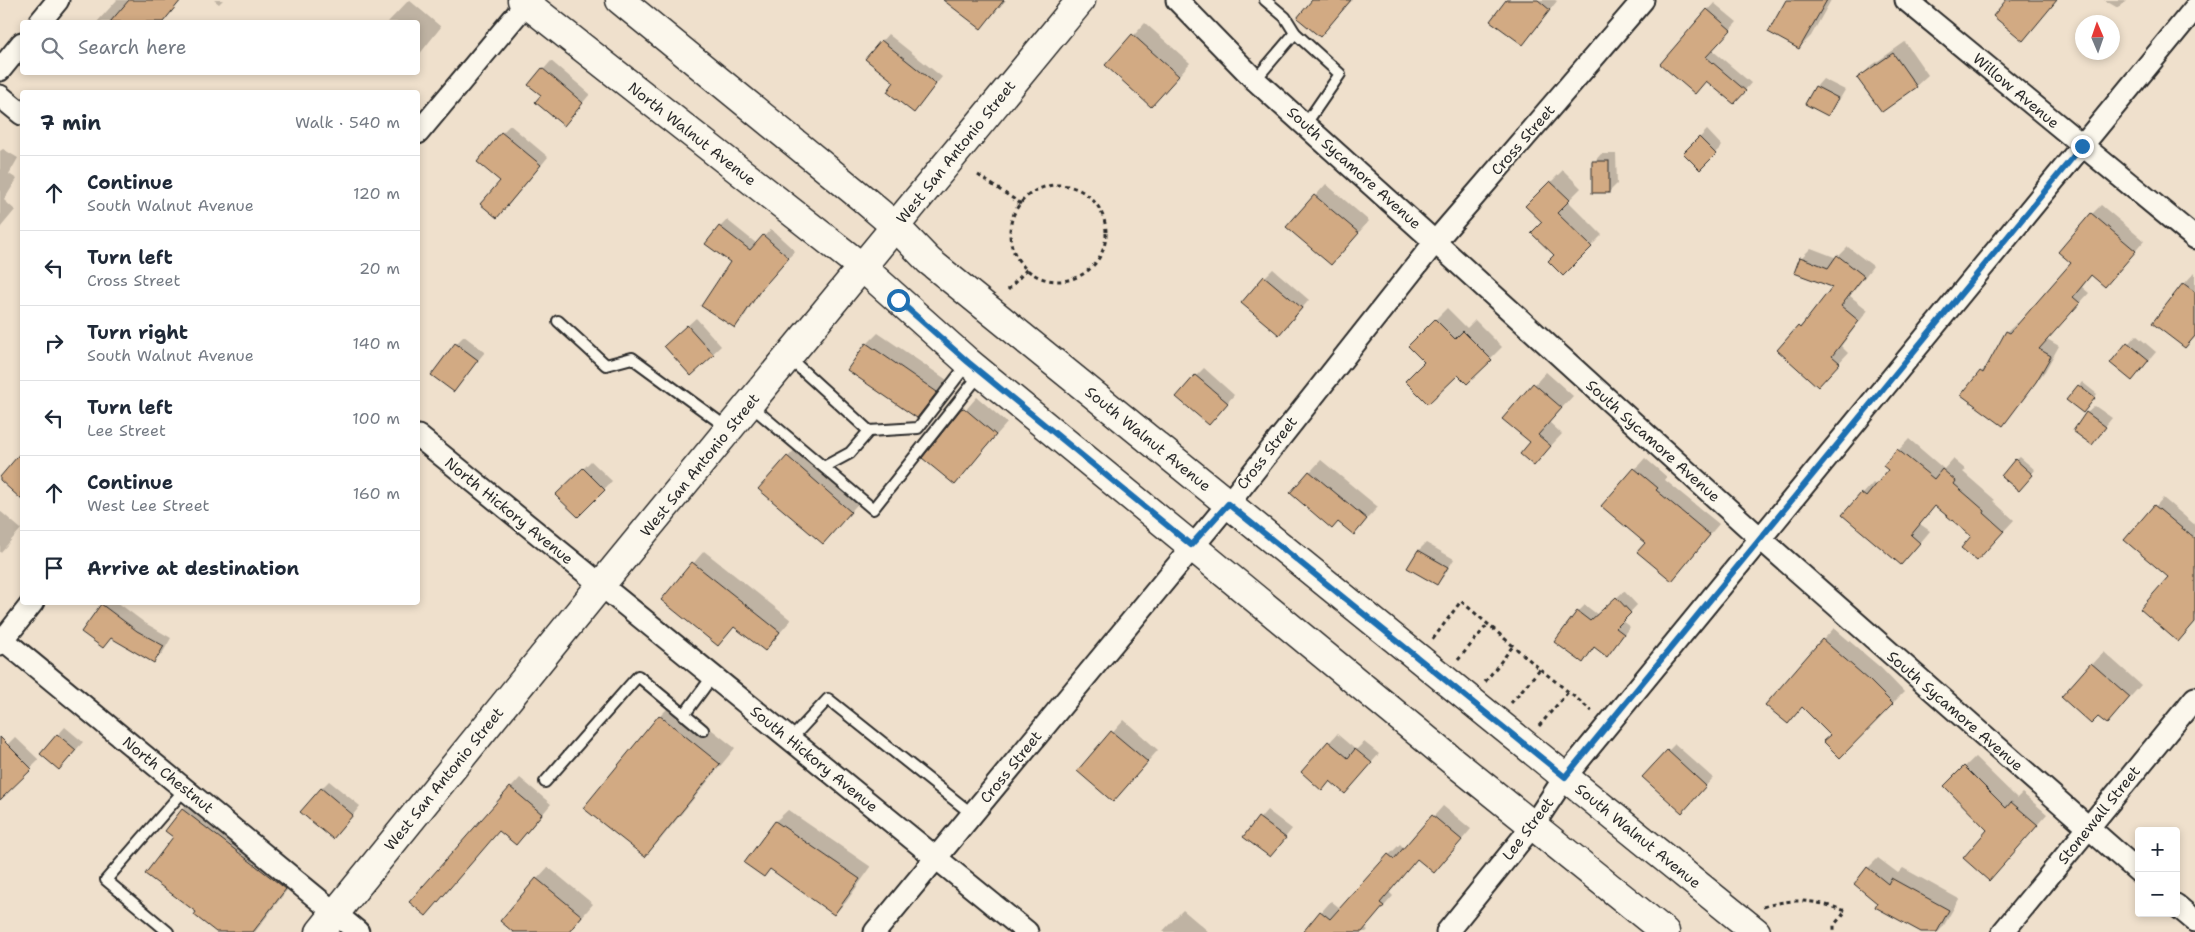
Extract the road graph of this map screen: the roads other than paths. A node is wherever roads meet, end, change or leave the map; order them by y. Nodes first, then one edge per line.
1 (58, 0) edge
2 (620, 0) edge
3 (1081, 0) edge
4 (1177, 0) edge
5 (1265, 0) edge
6 (1643, 0) edge
7 (1906, 0) edge
8 (526, 1) edge
9 (2195, 8) edge
10 (42, 20) edge
11 (1295, 33) junction
12 (20, 45) edge
13 (0, 70) edge
14 (1255, 80) junction
15 (0, 96) edge
16 (20, 112) edge
17 (1305, 125) junction
18 (420, 131) edge
19 (2082, 146) junction
20 (895, 226) junction
21 (2195, 238) edge
22 (1435, 242) junction
23 (862, 268) junction
24 (558, 321) dead end
25 (788, 357) junction
26 (975, 367) junction
27 (750, 404) junction
28 (730, 430) junction
29 (869, 431) junction
30 (420, 438) edge
31 (824, 468) junction
32 (1228, 504) junction
33 (1761, 539) junction
34 (1191, 545) junction
35 (600, 586) junction
36 (30, 605) edge
37 (1, 640) edge
38 (712, 677) junction
39 (2195, 698) edge
40 (684, 714) junction
41 (703, 730) dead end
42 (790, 740) junction
43 (1565, 777) junction
44 (545, 782) dead end
45 (185, 789) junction
46 (972, 814) junction
47 (1534, 824) junction
48 (2088, 828) junction
49 (936, 857) junction
50 (2135, 869) edge
51 (2180, 908) edge
52 (1759, 920) edge
53 (2195, 921) edge
54 (328, 923) edge
55 (168, 932) edge
56 (358, 932) edge
57 (875, 932) edge
58 (1027, 932) edge
59 (1446, 932) edge
60 (1665, 932) edge
61 (2003, 932) edge

1 - 10 street
2 - 20 main road
3 - 20 main road, West San Antonio Street
4 - 14 street, South Sycamore Avenue
5 - 11 lane
6 - 22 street, Cross Street
7 - 19 street, Willow Avenue
8 - 18 street
8 - 23 main road, North Walnut Avenue
9 - 19 street, Lee Street
11 - 14 lane
11 - 17 lane
12 - 13 street
14 - 17 street, South Sycamore Avenue
15 - 16 street
17 - 22 street, South Sycamore Avenue
19 - 21 street, Willow Avenue
19 - 33 street, Lee Street
20 - 23 main road, West San Antonio Street
20 - 32 main road, South Walnut Avenue
22 - 32 street, Cross Street
22 - 33 street, South Sycamore Avenue
23 - 25 main road, West San Antonio Street
23 - 26 main road
24 - 28 lane
25 - 27 main road, West San Antonio Street
25 - 29 lane
26 - 29 lane
26 - 31 lane
26 - 34 main road
27 - 28 main road, West San Antonio Street
27 - 31 lane
28 - 35 main road, West San Antonio Street
29 - 31 lane
30 - 35 street, North Hickory Avenue
32 - 34 street, Cross Street
32 - 43 main road, South Walnut Avenue
33 - 43 street, Lee Street
33 - 48 street, South Sycamore Avenue
34 - 46 street, Cross Street
34 - 47 main road
35 - 38 street, South Hickory Avenue
35 - 54 main road, West San Antonio Street
36 - 37 street
37 - 45 street, North Chestnut
38 - 40 lane
38 - 42 street, South Hickory Avenue
39 - 48 street, Stonewall Street
40 - 41 lane
40 - 44 lane
42 - 46 lane
42 - 49 street, South Hickory Avenue
43 - 47 street, Lee Street
43 - 52 main road, South Walnut Avenue
45 - 54 street, North Chestnut
45 - 55 lane
46 - 49 street, Cross Street
47 - 59 street, Lee Street
47 - 60 main road
48 - 50 street, South Sycamore Avenue
48 - 61 street, Stonewall Street
49 - 57 street, Cross Street
49 - 58 street, South Hickory Avenue
51 - 53 street
54 - 56 street, North Chestnut

